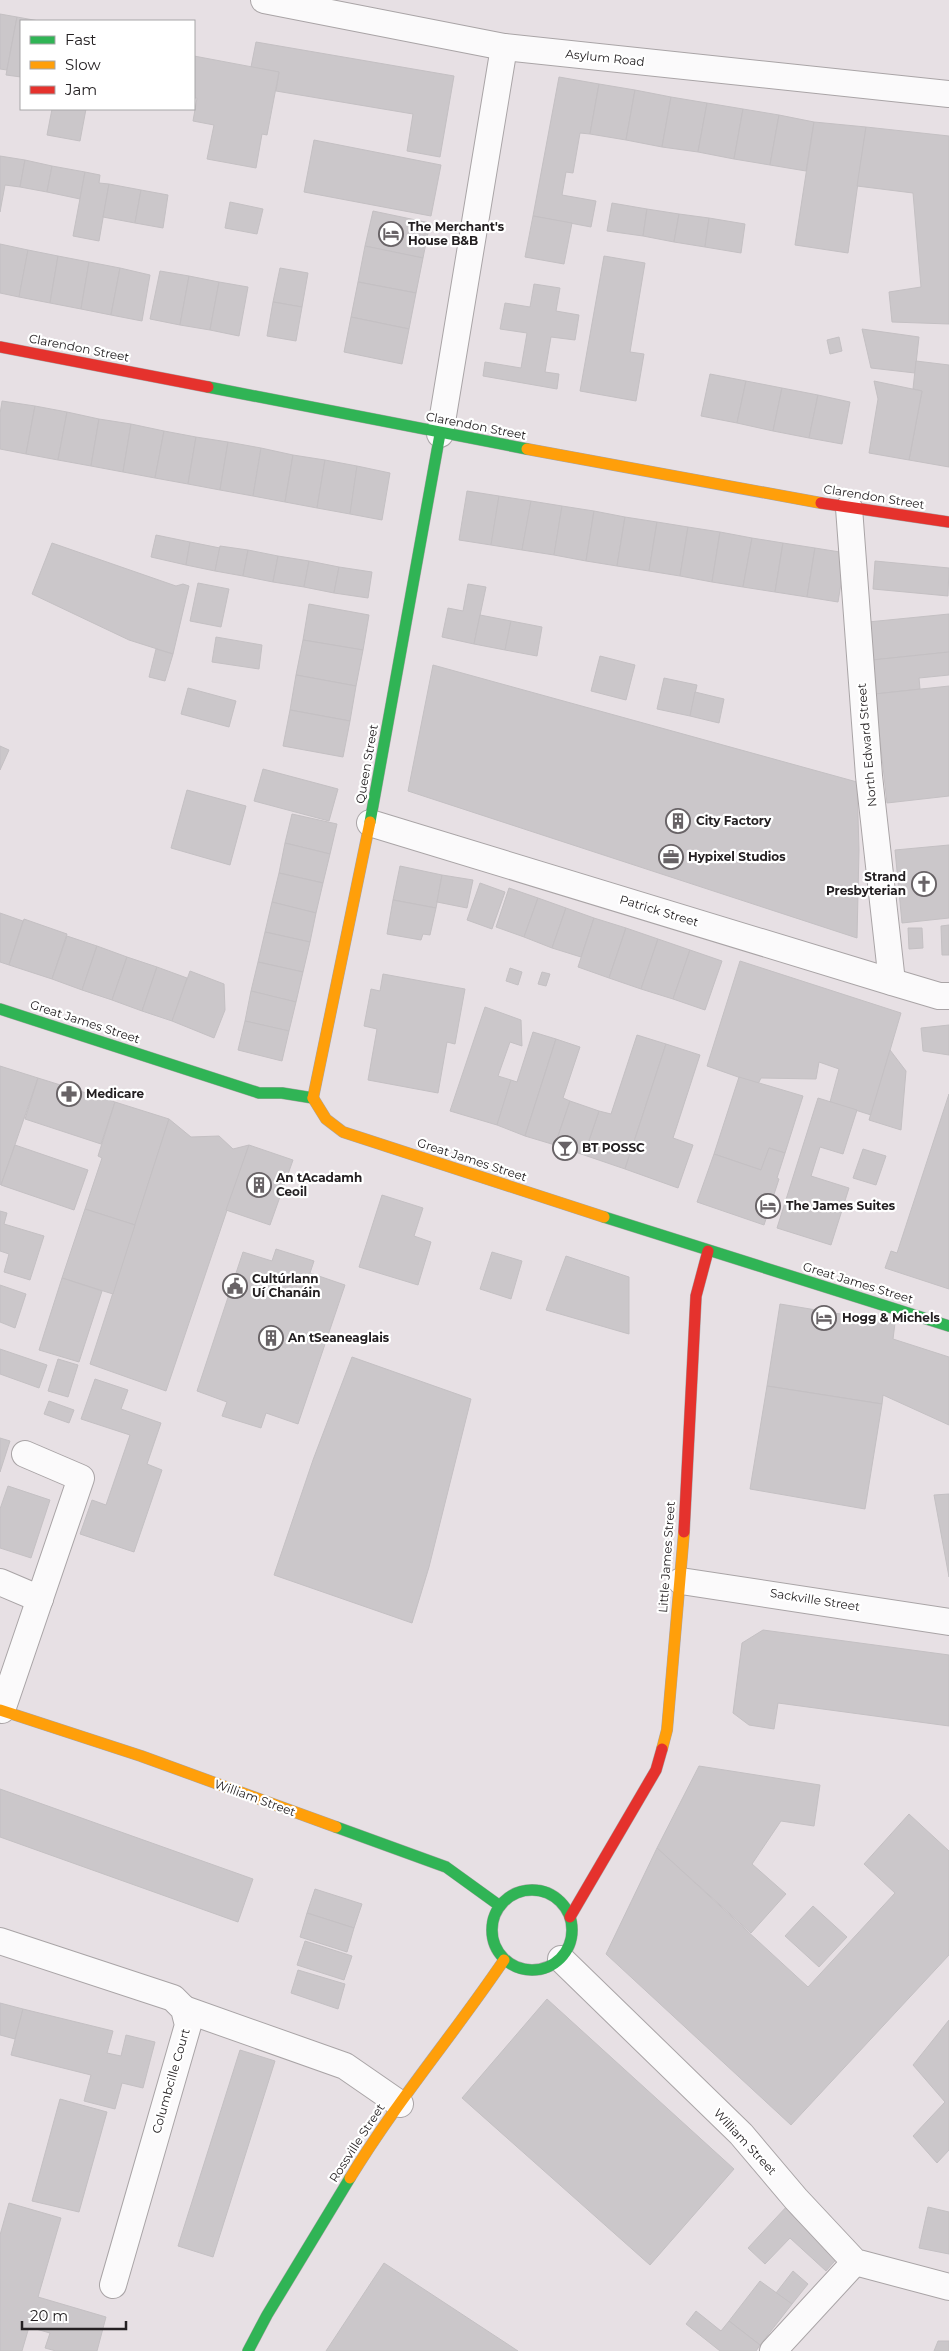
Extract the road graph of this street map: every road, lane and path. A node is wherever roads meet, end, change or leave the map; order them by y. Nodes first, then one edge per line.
1 (264, 0) edge
2 (504, 47) junction
3 (949, 94) edge
4 (0, 347) edge
5 (440, 434) junction
6 (849, 508) junction
7 (949, 522) edge
8 (370, 823) junction
9 (892, 982) junction
10 (949, 996) edge
11 (0, 1009) edge
12 (313, 1098) junction
13 (708, 1251) junction
14 (949, 1326) edge
15 (25, 1454) dead end
16 (681, 1581) junction
17 (0, 1582) edge
18 (40, 1599) junction
19 (949, 1622) edge
20 (1, 1710) edge
21 (607, 1852) junction
22 (585, 1869) dead end
23 (564, 1884) dead end
24 (550, 1894) junction
25 (500, 1906) junction
26 (570, 1917) junction
27 (0, 1941) edge
28 (561, 1959) junction
29 (504, 1960) junction
30 (184, 2009) junction
31 (400, 2104) junction
32 (855, 2262) junction
33 (114, 2285) dead end
34 (949, 2287) edge
35 (248, 2351) edge
36 (773, 2351) edge

1 - 2 street, Asylum Road
2 - 3 street, Asylum Road
2 - 5 street
4 - 5 main road, Clarendon Street
5 - 6 main road, Clarendon Street
5 - 8 main road, Queen Street
6 - 7 main road, Clarendon Street
6 - 9 street, North Edward Street
8 - 9 street, Patrick Street
8 - 12 main road, Queen Street
9 - 10 street, Patrick Street
11 - 12 main road, Great James Street
12 - 13 main road, Great James Street
13 - 14 main road, Great James Street
13 - 16 main road, Little James Street
15 - 18 street
16 - 19 street, Sackville Street
16 - 21 main road, Little James Street
17 - 18 street
18 - 20 street
20 - 25 main road, William Street
21 - 22 main road, Little James Street
21 - 26 main road, Little James Street
23 - 24 main road
24 - 25 main road
24 - 26 main road
25 - 29 main road
26 - 28 main road
27 - 30 street, Columbcille Court
28 - 29 main road
28 - 32 street, William Street
29 - 31 main road, Rossville Street
30 - 31 street
30 - 33 street, Columbcille Court
31 - 35 main road, Rossville Street
32 - 34 street
32 - 36 street

